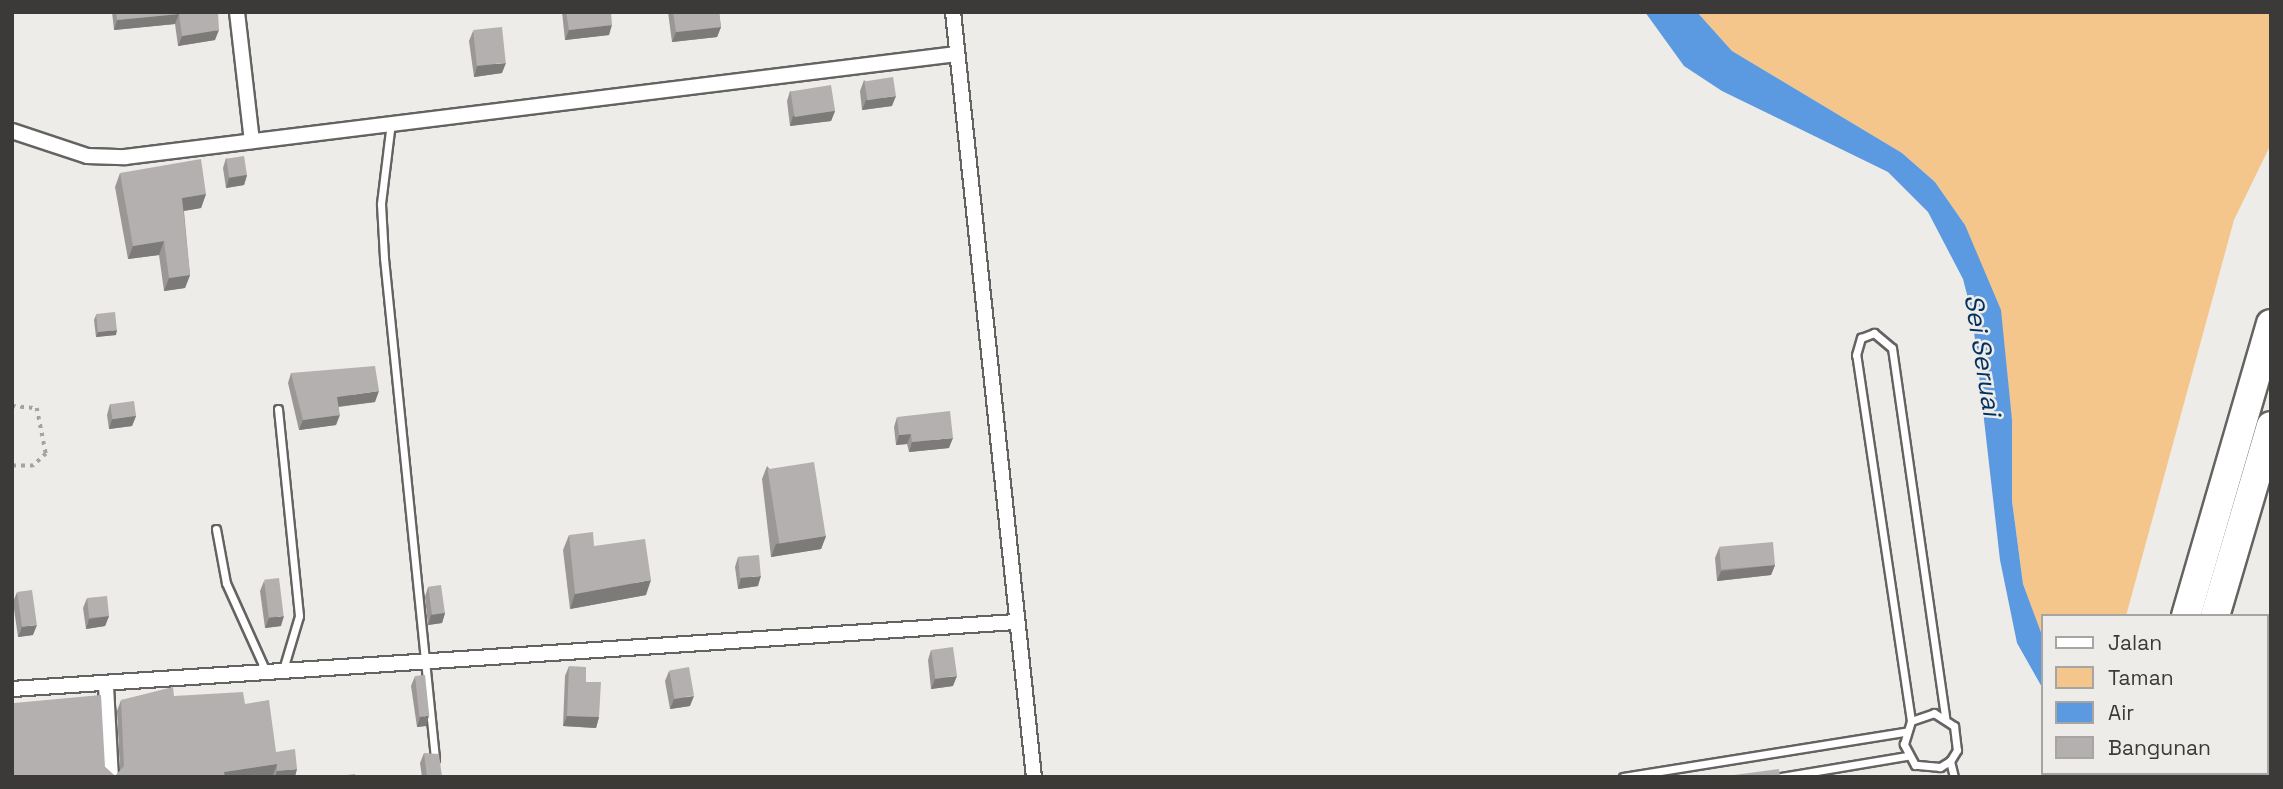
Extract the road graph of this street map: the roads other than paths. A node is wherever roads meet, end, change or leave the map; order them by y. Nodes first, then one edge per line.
1 (237, 12) edge
2 (953, 12) edge
3 (957, 54) junction
4 (391, 122) junction
5 (12, 131) edge
6 (251, 141) junction
7 (2271, 324) edge
8 (278, 410) dead end
9 (2271, 426) edge
10 (216, 529) dead end
11 (2187, 614) edge
12 (2216, 614) edge
13 (1015, 622) junction
14 (425, 663) junction
15 (275, 674) junction
16 (106, 686) junction
17 (12, 689) edge
18 (1945, 718) junction
19 (1911, 721) junction
20 (1905, 732) junction
21 (1907, 756) junction
22 (435, 758) edge
23 (1951, 761) junction
24 (1915, 765) junction
25 (111, 777) edge
26 (1034, 777) edge
27 (1623, 777) edge
28 (1781, 777) edge
29 (1918, 777) edge
30 (1954, 777) edge

1 - 6 street
2 - 3 street
3 - 4 street
3 - 13 street
4 - 6 street
4 - 14 lane
5 - 6 street
7 - 11 highway
8 - 15 lane
9 - 12 highway
10 - 15 lane
13 - 14 street
13 - 26 street
14 - 15 street
14 - 22 lane
15 - 16 street
16 - 17 street
16 - 25 street
18 - 19 lane
18 - 19 lane
18 - 23 lane
19 - 20 lane
20 - 21 lane
20 - 27 lane
21 - 24 lane
21 - 28 lane
23 - 24 lane
23 - 30 lane
24 - 29 lane

